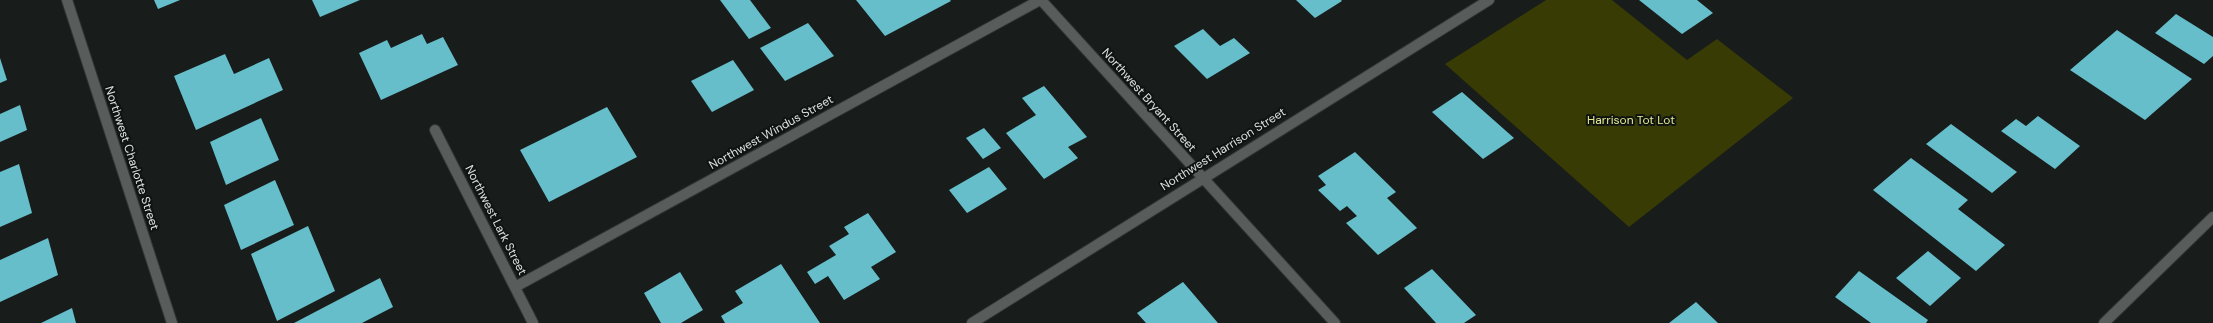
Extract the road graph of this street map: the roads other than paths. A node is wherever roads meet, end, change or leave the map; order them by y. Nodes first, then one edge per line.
1 (67, 0) edge
2 (1040, 0) edge
3 (1490, 0) edge
4 (435, 130) dead end
5 (1202, 178) junction
6 (2213, 217) edge
7 (515, 287) junction
8 (172, 323) edge
9 (533, 323) edge
10 (972, 323) edge
11 (1335, 323) edge
12 (2104, 323) edge

1 - 8 street, Northwest Charlotte Street
2 - 5 street, Northwest Bryant Street
2 - 7 street, Northwest Windus Street
3 - 5 street, Northwest Harrison Street
4 - 7 street, Northwest Lark Street
5 - 10 street, Northwest Harrison Street
5 - 11 street, Northwest Bryant Street
6 - 12 street
7 - 9 street, Northwest Lark Street

